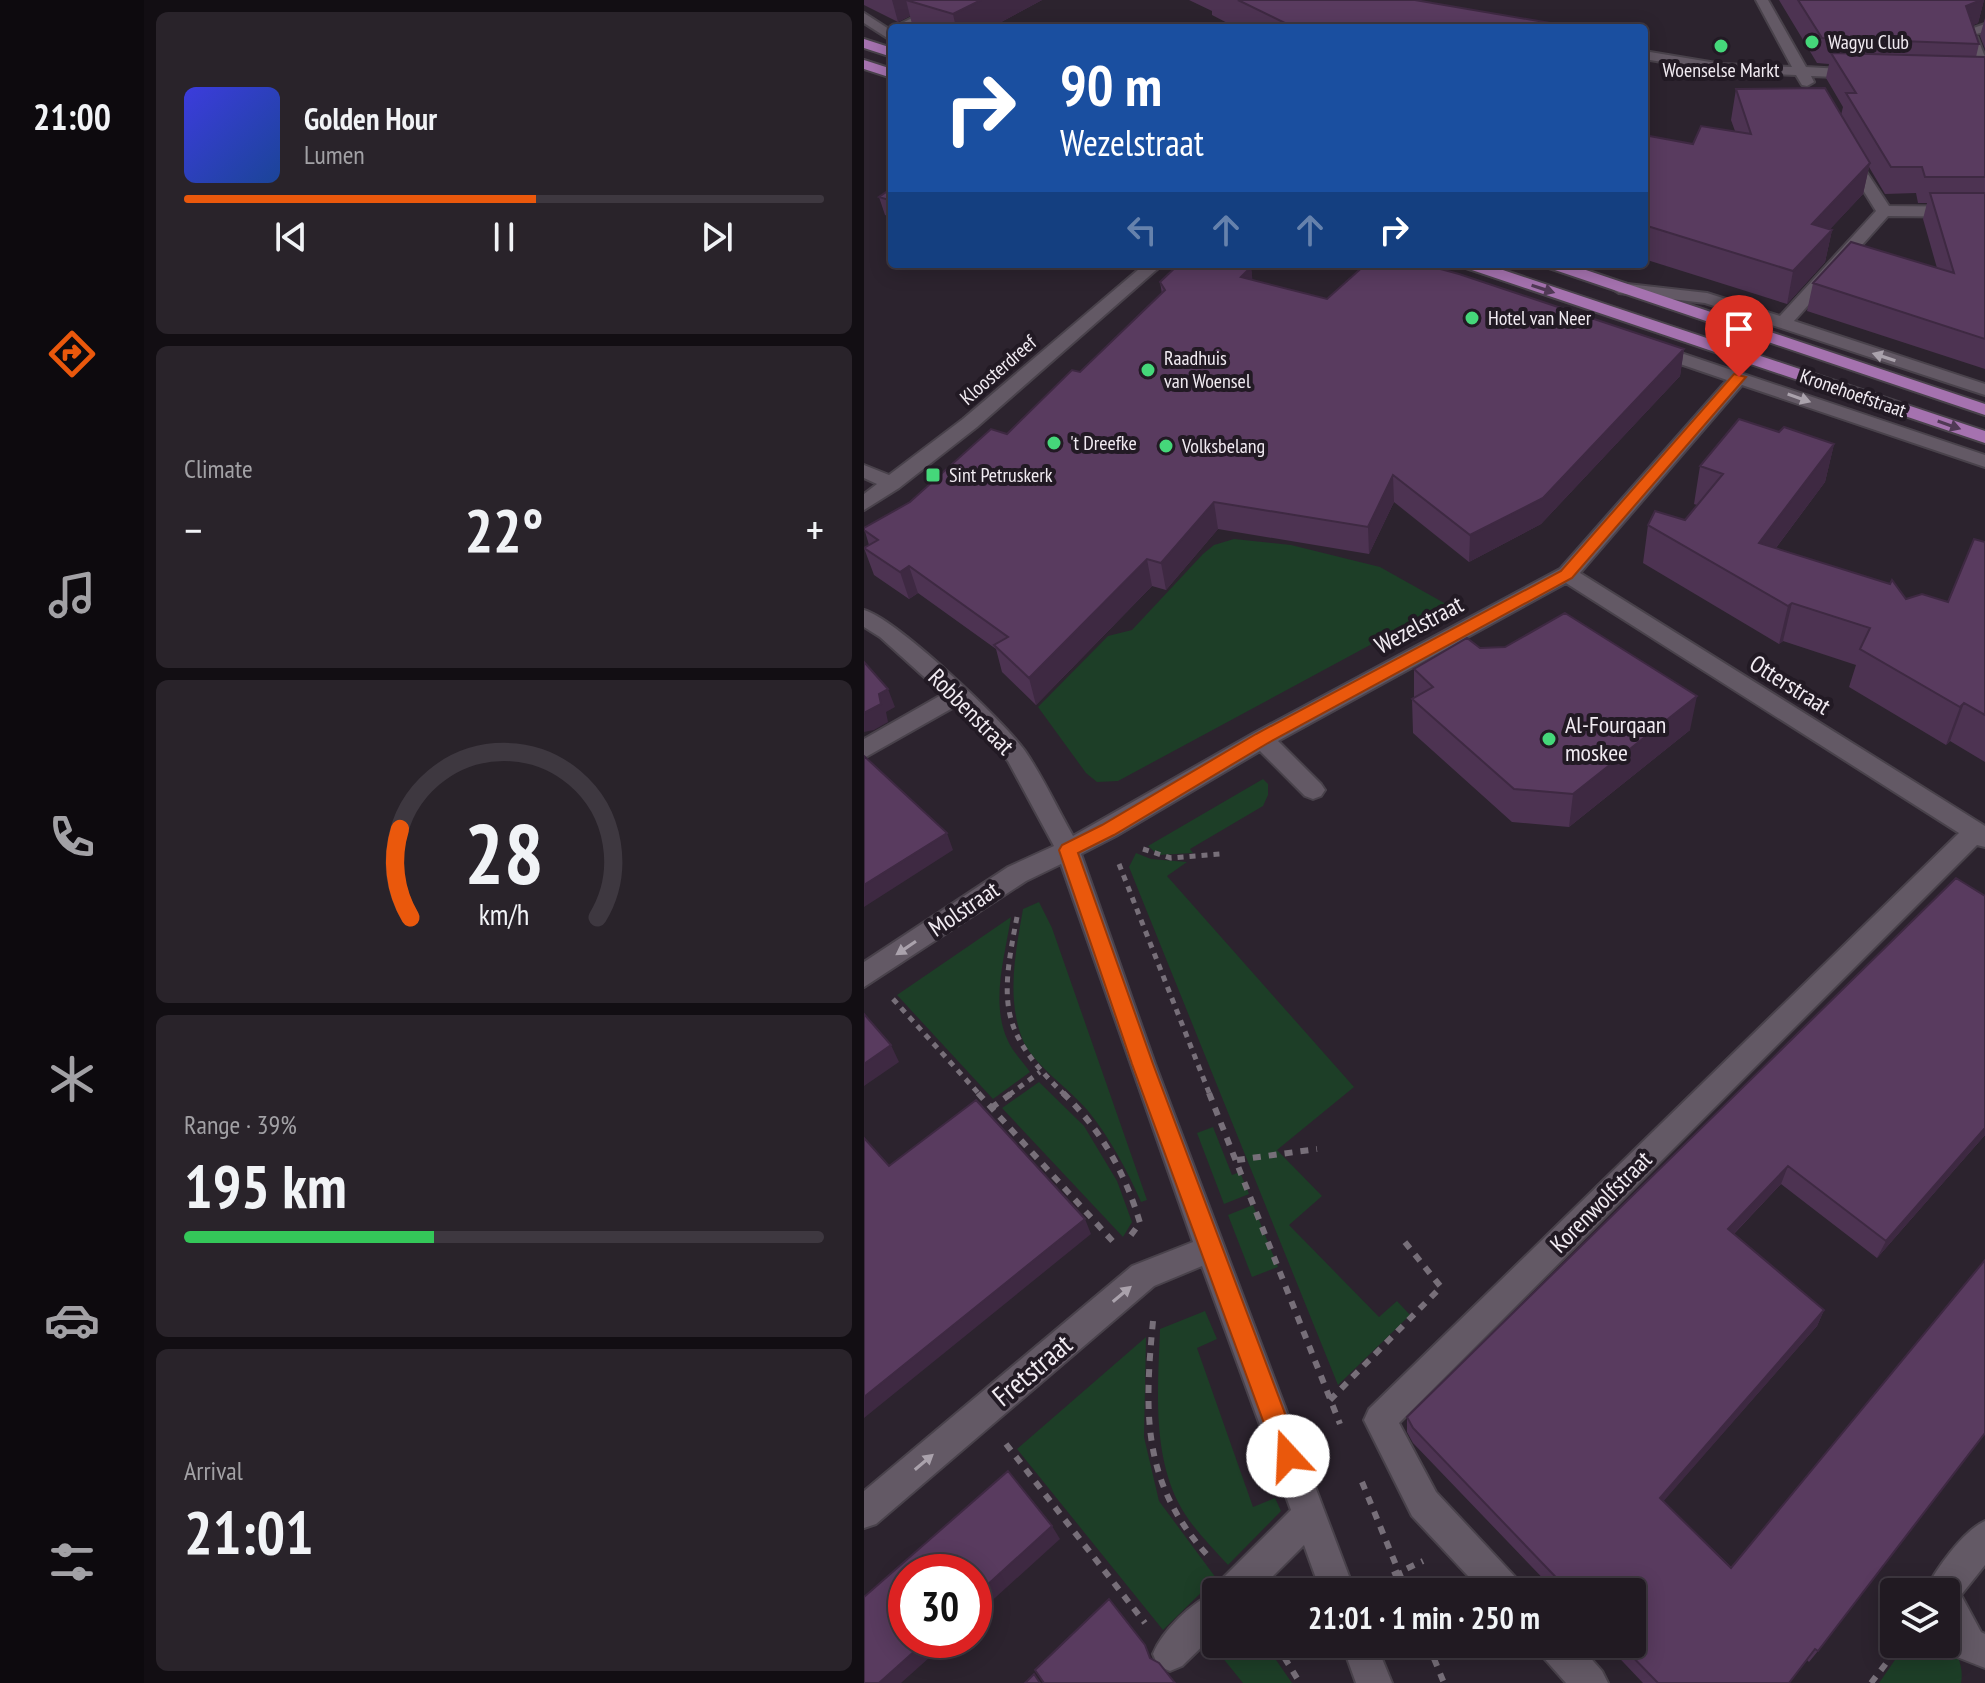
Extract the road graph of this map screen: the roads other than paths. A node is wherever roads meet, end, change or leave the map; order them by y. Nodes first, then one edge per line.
1 (958, 0) edge
2 (1762, 0) edge
3 (864, 17) edge
4 (908, 24) edge
5 (1985, 28) edge
6 (888, 30) edge
7 (864, 43) edge
8 (888, 52) edge
9 (1648, 56) edge
10 (864, 64) edge
11 (864, 72) edge
12 (887, 72) edge
13 (1801, 73) junction
14 (1878, 74) edge
15 (1980, 76) edge
16 (1816, 99) edge
17 (1838, 138) edge
18 (1884, 211) junction
19 (1985, 212) edge
20 (1150, 268) edge
21 (1481, 268) edge
22 (1563, 268) edge
23 (1618, 288) junction
24 (1783, 323) junction
25 (1637, 343) edge
26 (1739, 377) junction
27 (1985, 390) edge
28 (1985, 410) edge
29 (1985, 437) edge
30 (1985, 461) edge
31 (864, 471) edge
32 (892, 484) junction
33 (864, 504) edge
34 (1567, 574) junction
35 (864, 617) edge
36 (958, 695) junction
37 (1262, 739) junction
38 (864, 750) edge
39 (1313, 790) dead end
40 (1980, 835) edge
41 (1068, 850) junction
42 (866, 974) edge
43 (1212, 1248) junction
44 (864, 1512) edge
45 (1310, 1515) junction
46 (1985, 1538) edge
47 (1247, 1578) edge
48 (1333, 1578) edge
49 (1493, 1578) edge
50 (1953, 1578) edge
51 (1202, 1623) edge
52 (1960, 1627) edge
53 (1985, 1651) edge
54 (1170, 1654) road end
55 (1364, 1658) edge
56 (1567, 1658) edge
57 (1374, 1683) edge
58 (1590, 1683) edge

1 - 4 street
2 - 13 street
3 - 6 street
5 - 15 street
7 - 8 main road
9 - 13 street
10 - 12 main road
11 - 12 street
13 - 14 street
13 - 16 street
17 - 18 street
18 - 19 street
18 - 24 street
20 - 32 street, Kloosterdreef
21 -> 29 main road, Kronehoefstraat
22 - 23 main road, Kronehoefstraat
23 - 24 street, Kronehoefstraat
23 - 28 main road, Kronehoefstraat
27 -> 24 street, Kronehoefstraat
25 - 26 street, Kronehoefstraat
26 -> 30 street, Kronehoefstraat
26 - 34 street, Wezelstraat
31 - 32 street
32 - 33 street, Kloosterdreef
34 - 37 street, Wezelstraat
34 - 40 street, Otterstraat
35 - 36 street, Robbenstraat
36 - 38 street
36 - 41 street, Robbenstraat
37 - 39 street
37 - 41 street, Wezelstraat
40 - 49 street, Korenwolfstraat
41 -> 42 street, Molstraat
41 - 43 street, Robbenstraat
44 -> 43 street, Fretstraat
43 - 45 street, Robbenstraat
45 - 47 street
45 - 48 street, Robbenstraat
46 - 50 street
51 - 54 street
52 - 53 street
55 - 57 street
56 - 58 street

